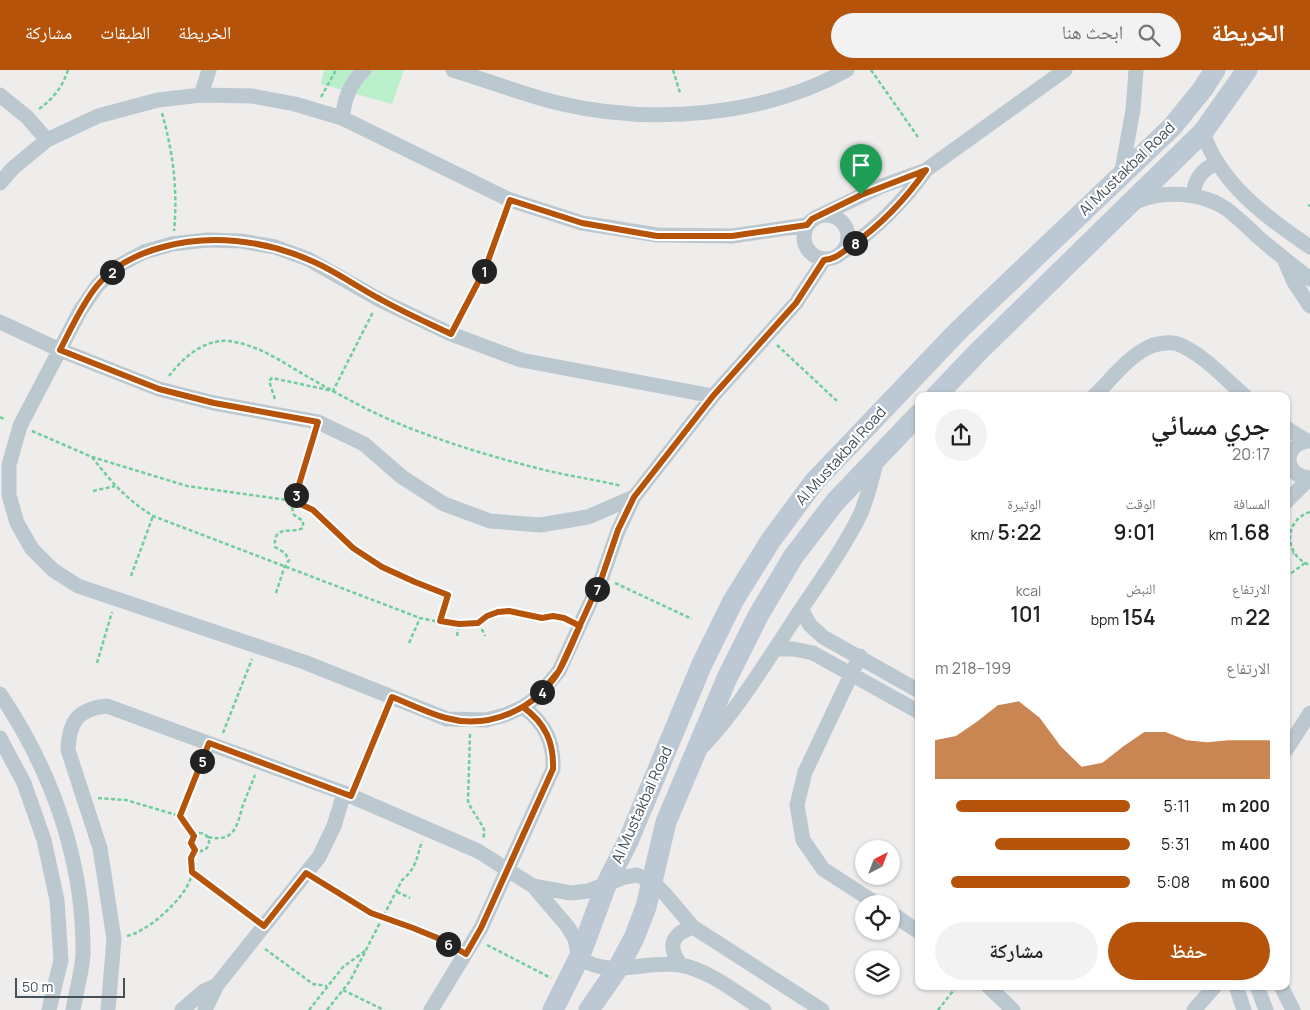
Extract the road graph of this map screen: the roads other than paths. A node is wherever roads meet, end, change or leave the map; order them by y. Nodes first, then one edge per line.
1 (209, 70) edge
2 (364, 70) edge
3 (453, 70) edge
4 (847, 70) edge
5 (1065, 70) edge
6 (1136, 70) edge
7 (1215, 70) edge
8 (1247, 70) edge
9 (0, 95) edge
10 (201, 95) junction
11 (342, 118) junction
12 (1203, 132) junction
13 (47, 140) junction
14 (1217, 163) junction
15 (926, 170) junction
16 (1121, 176) junction
17 (0, 183) edge
18 (1193, 196) junction
19 (1128, 206) junction
20 (813, 220) junction
21 (1310, 247) edge
22 (844, 251) junction
23 (824, 260) junction
24 (1284, 260) junction
25 (1310, 279) edge
26 (1310, 306) edge
27 (0, 322) edge
28 (959, 330) junction
29 (60, 350) junction
30 (978, 352) junction
31 (932, 358) junction
32 (954, 377) junction
33 (940, 392) edge
34 (1098, 392) edge
35 (1240, 392) edge
36 (713, 396) junction
37 (915, 418) edge
38 (1290, 430) edge
39 (1309, 440) edge
40 (1290, 455) edge
41 (877, 458) junction
42 (1290, 462) edge
43 (1309, 479) edge
44 (636, 494) junction
45 (1290, 498) edge
46 (800, 609) junction
47 (775, 649) junction
48 (860, 656) junction
49 (851, 674) junction
50 (915, 689) edge
51 (0, 694) edge
52 (523, 707) junction
53 (915, 710) edge
54 (1310, 713) edge
55 (0, 738) edge
56 (1290, 744) edge
57 (695, 754) junction
58 (348, 794) junction
59 (666, 822) junction
60 (629, 838) junction
61 (507, 869) junction
62 (653, 882) junction
63 (606, 885) junction
64 (533, 886) junction
65 (863, 895) edge
66 (900, 919) edge
67 (693, 927) junction
68 (915, 929) edge
69 (579, 958) junction
70 (681, 966) junction
71 (618, 968) junction
72 (217, 985) junction
73 (992, 990) edge
74 (1212, 990) edge
75 (1237, 990) edge
76 (1258, 990) edge
77 (1283, 990) edge
78 (560, 1002) edge
79 (49, 1010) edge
80 (73, 1010) edge
81 (108, 1010) edge
82 (182, 1010) edge
83 (187, 1010) edge
84 (206, 1010) edge
85 (431, 1010) edge
86 (590, 1010) edge
87 (764, 1010) edge
88 (822, 1010) edge
89 (1013, 1010) edge
90 (1194, 1010) edge
91 (1244, 1010) edge
92 (1266, 1010) edge
93 (1293, 1010) edge

1 - 10 street
2 - 11 street
3 - 4 street
5 - 15 street
6 - 16 street
7 - 16 main road, Al Mustakbal Road
8 - 12 main road, Al Mustakbal Road
9 - 13 street
10 - 11 street
10 - 13 street
11 - 20 street
12 - 14 street
12 - 19 main road, Al Mustakbal Road
13 - 17 street
14 - 18 street
14 - 21 street
15 - 20 street
15 - 22 street
16 - 28 main road, Al Mustakbal Road
18 - 19 street
18 - 24 street
19 - 30 main road, Al Mustakbal Road
20 - 22 street
20 - 23 street
22 - 23 street
23 - 36 street
24 - 25 street
24 - 26 street
27 - 29 street
28 - 30 main road
28 - 31 main road, Al Mustakbal Road
29 - 36 street
29 - 44 street
29 - 52 street
30 - 32 main road, Al Mustakbal Road
31 - 32 main road
31 - 60 main road, Al Mustakbal Road
32 - 33 main road, Al Mustakbal Road
34 - 35 street
36 - 44 street
37 - 41 main road, Al Mustakbal Road
38 - 39 street
39 - 40 street
41 - 46 street
41 - 57 main road, Al Mustakbal Road
42 - 43 street
43 - 45 street
44 - 52 street
46 - 47 street
46 - 48 street
47 - 49 street
47 - 57 street
48 - 49 street
48 - 50 street
49 - 53 street
49 - 65 street
51 - 80 street
52 - 61 street
54 - 56 street
55 - 79 street
57 - 59 main road, Al Mustakbal Road
58 - 61 street
58 - 72 street
58 - 81 street
59 - 60 main road
59 - 62 main road, Al Mustakbal Road
60 - 63 main road, Al Mustakbal Road
61 - 64 street
61 - 85 street
62 - 63 street
62 - 67 street
62 - 71 main road, Al Mustakbal Road
63 - 64 street
63 - 69 main road, Al Mustakbal Road
64 - 69 street
66 - 68 street
67 - 70 street
67 - 88 street
69 - 71 street
69 - 78 main road, Al Mustakbal Road
70 - 71 street
70 - 87 street
71 - 86 main road, Al Mustakbal Road
72 - 82 street
72 - 84 street
73 - 89 street
74 - 90 street
75 - 91 street
76 - 92 street
77 - 93 street
82 - 83 street

